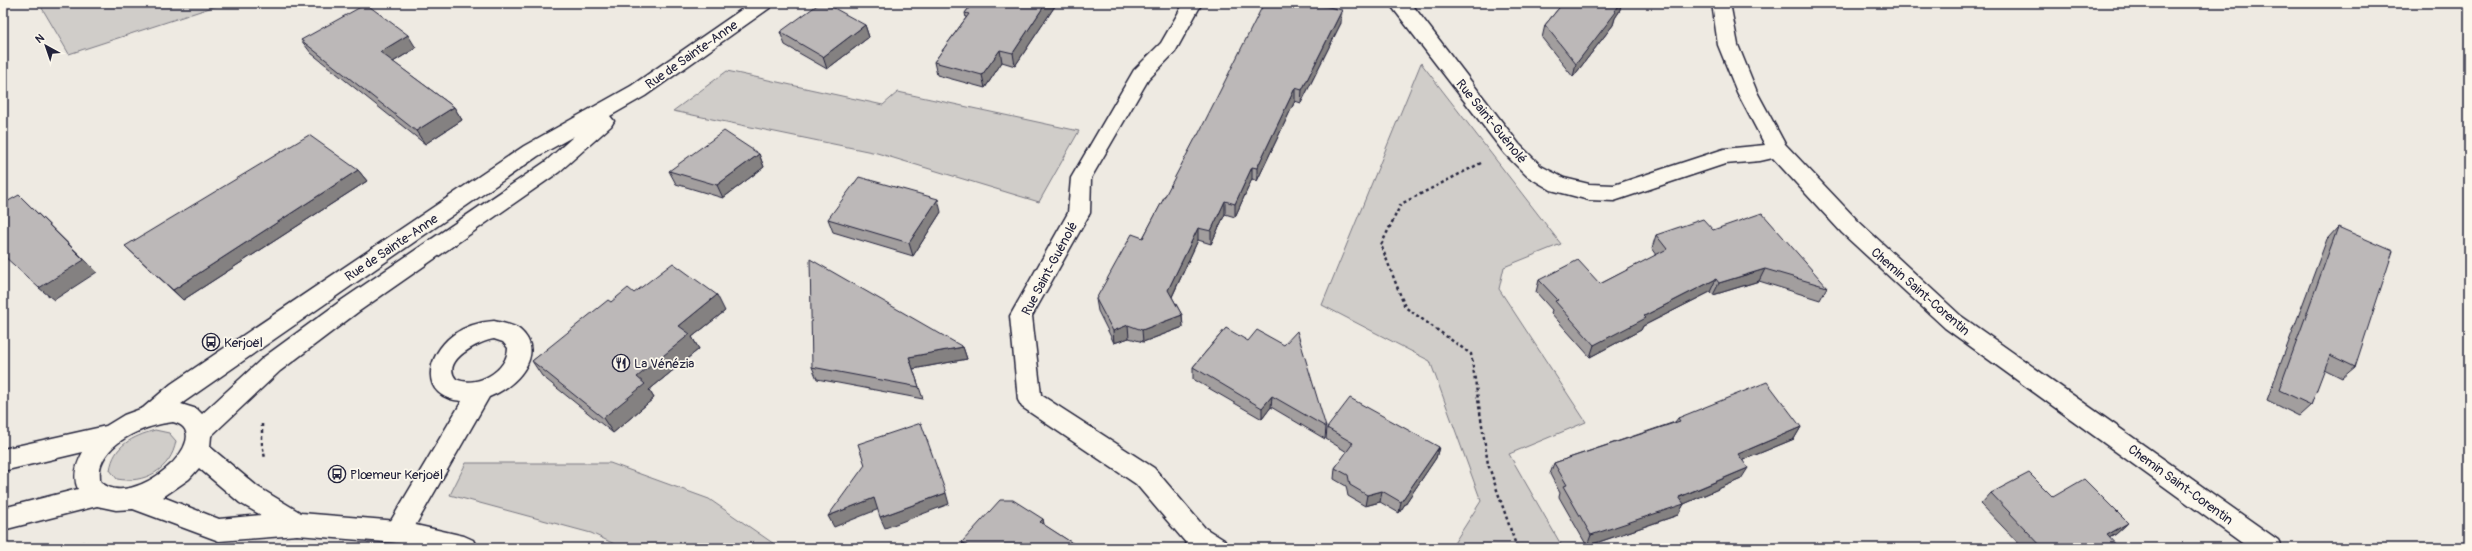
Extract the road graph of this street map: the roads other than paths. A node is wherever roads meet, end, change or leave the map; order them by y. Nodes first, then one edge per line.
1 (764, 3) edge
2 (1194, 3) edge
3 (1398, 3) edge
4 (1721, 3) edge
5 (638, 91) junction
6 (1777, 149) junction
7 (481, 390) dead end
8 (152, 414) junction
9 (111, 435) junction
10 (197, 441) junction
11 (3, 460) edge
12 (97, 495) junction
13 (135, 498) junction
14 (3, 519) edge
15 (297, 524) junction
16 (398, 532) junction
17 (464, 548) edge
18 (1215, 548) edge
19 (2269, 548) edge

1 - 5 street, Rue de Sainte-Anne
2 - 18 street, Rue Saint-Guénolé
3 - 6 street, Rue Saint-Guénolé
4 - 6 street, Chemin Saint-Corentin
5 - 8 street, Rue de Sainte-Anne
5 - 10 street, Rue de Sainte-Anne
6 - 19 street, Chemin Saint-Corentin
7 - 16 street
8 - 9 street
8 - 10 street
9 - 11 street
9 - 12 street
10 - 13 street
10 - 15 street
12 - 13 street
12 - 14 street
13 - 15 street
15 - 16 street
16 - 17 street

